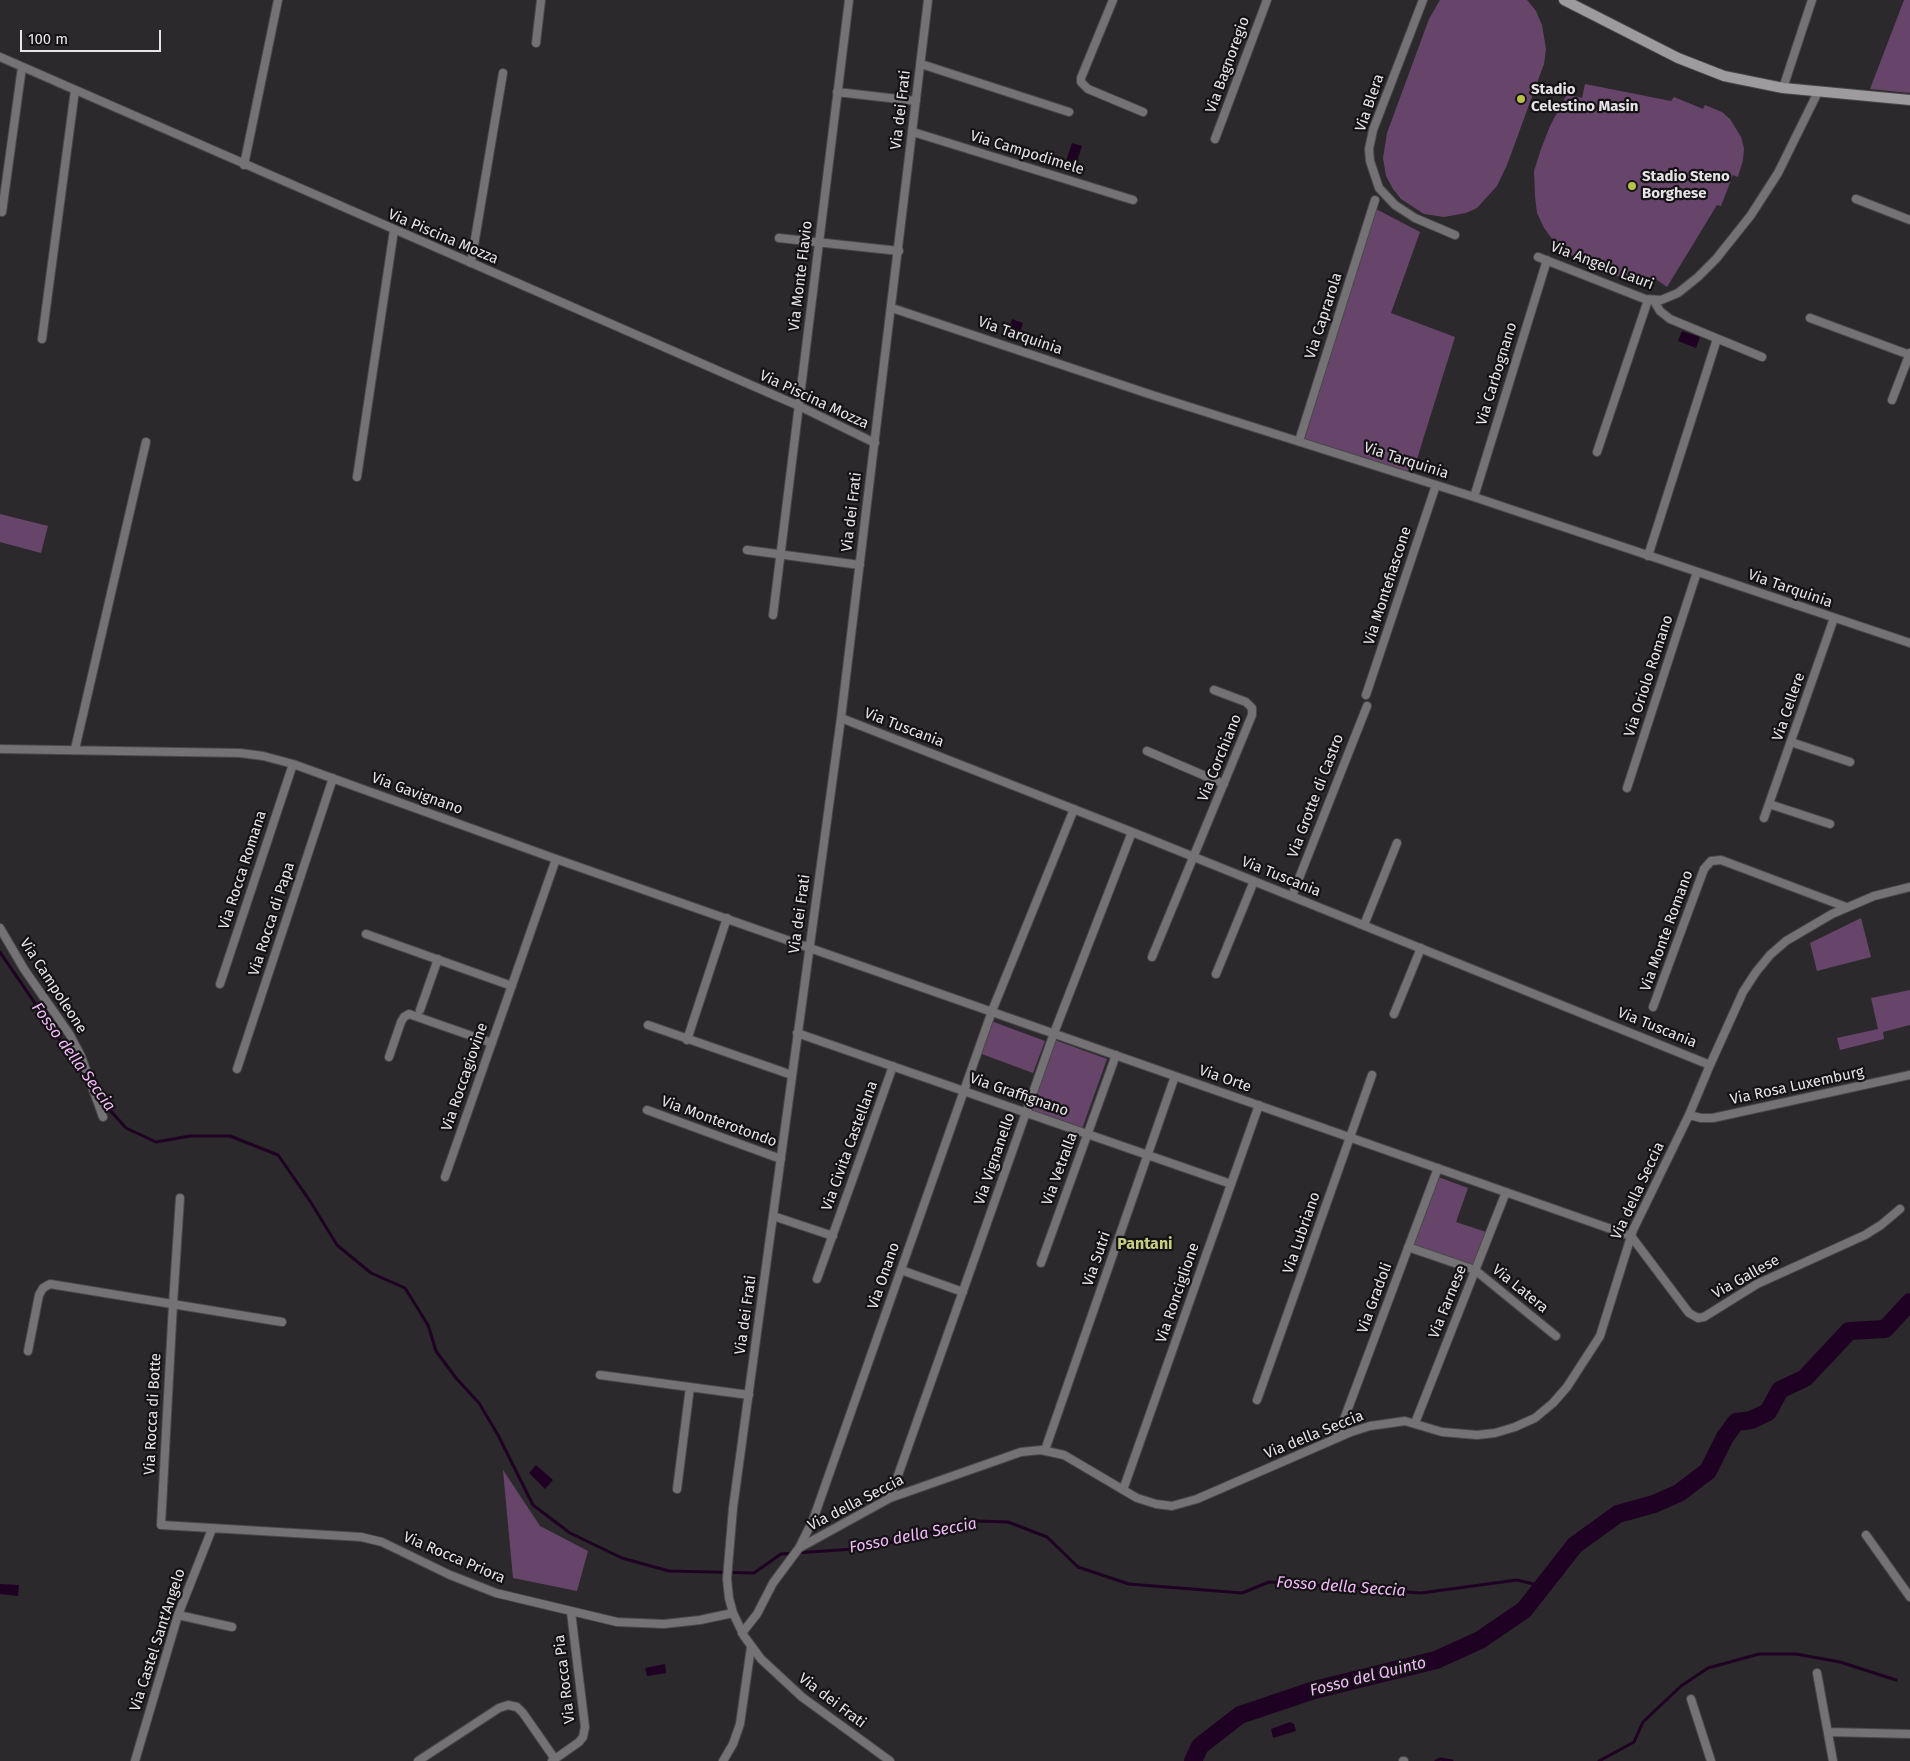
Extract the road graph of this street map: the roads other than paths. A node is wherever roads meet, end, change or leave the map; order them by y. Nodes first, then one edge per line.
1 (278, 0) edge
2 (542, 0) edge
3 (849, 0) edge
4 (928, 0) edge
5 (1113, 0) edge
6 (1267, 0) edge
7 (1423, 0) edge
8 (1564, 0) edge
9 (1812, 0) edge
10 (536, 42) dead end
11 (0, 57) edge
12 (920, 64) junction
13 (22, 67) junction
14 (503, 73) dead end
15 (1783, 88) junction
16 (75, 90) junction
17 (837, 92) junction
18 (1818, 92) junction
19 (1910, 100) edge
20 (916, 101) junction
21 (1069, 112) dead end
22 (1142, 112) dead end
23 (913, 132) junction
24 (1215, 139) dead end
25 (244, 165) junction
26 (1856, 199) dead end
27 (1133, 200) dead end
28 (1375, 200) dead end
29 (2, 212) dead end
30 (1910, 220) edge
31 (394, 230) junction
32 (1454, 235) dead end
33 (779, 238) dead end
34 (819, 243) junction
35 (899, 251) junction
36 (1538, 257) dead end
37 (1547, 260) junction
38 (471, 263) junction
39 (1651, 300) junction
40 (892, 308) junction
41 (1810, 318) dead end
42 (42, 339) dead end
43 (1717, 339) junction
44 (1910, 355) edge
45 (1762, 357) dead end
46 (1892, 400) dead end
47 (799, 406) junction
48 (1298, 441) junction
49 (146, 442) dead end
50 (875, 443) junction
51 (1597, 452) dead end
52 (357, 477) dead end
53 (1436, 485) junction
54 (1474, 497) junction
55 (747, 550) dead end
56 (781, 554) junction
57 (1648, 556) junction
58 (860, 564) junction
59 (1697, 572) junction
60 (773, 615) dead end
61 (1834, 618) junction
62 (1910, 643) edge
63 (1214, 690) dead end
64 (1366, 695) dead end
65 (1366, 706) dead end
66 (841, 718) junction
67 (1791, 742) junction
68 (0, 748) edge
69 (75, 749) junction
70 (1148, 751) dead end
71 (1850, 762) dead end
72 (293, 764) junction
73 (333, 778) junction
74 (1224, 784) junction
75 (1627, 788) dead end
76 (1769, 804) junction
77 (1074, 809) junction
78 (1764, 818) dead end
79 (1830, 824) dead end
80 (1132, 832) junction
81 (1397, 843) dead end
82 (1194, 857) junction
83 (556, 859) junction
84 (1254, 881) junction
85 (1910, 887) edge
86 (1292, 896) junction
87 (1846, 906) junction
88 (727, 918) junction
89 (1364, 925) junction
90 (0, 928) edge
91 (366, 934) dead end
92 (809, 947) junction
93 (1421, 948) junction
94 (1152, 957) dead end
95 (438, 959) junction
96 (1216, 974) dead end
97 (220, 984) dead end
98 (512, 986) junction
99 (1653, 1007) dead end
100 (420, 1010) dead end
101 (992, 1011) junction
102 (1394, 1014) dead end
103 (648, 1026) dead end
104 (798, 1032) junction
105 (1054, 1033) junction
106 (687, 1040) junction
107 (492, 1043) junction
108 (1116, 1055) junction
109 (389, 1057) dead end
110 (1710, 1065) junction
111 (893, 1066) junction
112 (237, 1069) dead end
113 (792, 1075) junction
114 (1372, 1075) dead end
115 (1910, 1075) edge
116 (1175, 1076) junction
117 (963, 1090) junction
118 (1259, 1105) junction
119 (647, 1110) dead end
120 (1026, 1112) junction
121 (1689, 1115) junction
122 (103, 1117) dead end
123 (1087, 1134) junction
124 (1350, 1137) junction
125 (1148, 1155) junction
126 (781, 1159) junction
127 (1438, 1168) junction
128 (445, 1177) dead end
129 (1231, 1184) junction
130 (1506, 1192) junction
131 (180, 1198) dead end
132 (1900, 1209) dead end
133 (773, 1216) junction
134 (833, 1236) junction
135 (1631, 1236) junction
136 (1408, 1247) junction
137 (1041, 1263) dead end
138 (901, 1270) junction
139 (1475, 1270) junction
140 (817, 1279) dead end
141 (962, 1292) junction
142 (173, 1304) junction
143 (282, 1322) dead end
144 (1556, 1336) dead end
145 (28, 1351) dead end
146 (600, 1375) dead end
147 (690, 1387) junction
148 (749, 1395) junction
149 (1257, 1400) dead end
150 (1415, 1423) junction
151 (1338, 1438) junction
152 (1045, 1450) junction
153 (677, 1489) dead end
154 (1123, 1490) junction
155 (890, 1498) junction
156 (162, 1525) joint
157 (212, 1529) junction
158 (1866, 1535) dead end
159 (799, 1548) junction
160 (1910, 1597) edge
161 (571, 1612) junction
162 (733, 1613) junction
163 (178, 1614) junction
164 (232, 1627) dead end
165 (742, 1633) junction
166 (751, 1647) junction
167 (1817, 1673) dead end
168 (1691, 1699) dead end
169 (1828, 1732) junction
170 (1910, 1734) edge
171 (553, 1760) edge
172 (135, 1761) edge
173 (418, 1761) edge
174 (723, 1761) edge
175 (890, 1761) edge
176 (1711, 1761) edge
177 (1834, 1761) edge

1 - 25 street
2 - 10 street
3 - 17 street, Via Monte Flavio
4 - 12 street, Via dei Frati
5 - 22 street
6 - 24 street, Via Bagnoregio
7 - 32 street, Via Blera
8 - 15 main road
9 - 15 street
11 - 13 street, Via Piscina Mozza
12 - 20 street, Via dei Frati
12 - 21 street
13 - 16 street, Via Piscina Mozza
13 - 29 street
14 - 38 street
15 - 18 main road
16 - 25 street, Via Piscina Mozza
16 - 42 street
17 - 20 street
17 - 34 street, Via Monte Flavio
18 - 19 main road
18 - 39 street, Via Angelo Lauri
20 - 23 street, Via dei Frati
23 - 27 street, Via Campodimele
23 - 35 street, Via dei Frati
25 - 31 street, Via Piscina Mozza
26 - 30 street
28 - 48 street, Via Caprarola
31 - 38 street, Via Piscina Mozza
31 - 52 street
33 - 34 street
34 - 35 street
34 - 47 street, Via Monte Flavio
35 - 40 street, Via dei Frati
36 - 37 street, Via Angelo Lauri
37 - 39 street, Via Angelo Lauri
37 - 54 street, Via Carbognano
38 - 47 street, Via Piscina Mozza
39 - 43 street
39 - 51 street
40 - 48 street, Via Tarquinia
40 - 50 street, Via dei Frati
41 - 44 street
43 - 45 street
43 - 57 street
44 - 46 street
47 - 50 street, Via Piscina Mozza
47 - 56 street, Via Monte Flavio
48 - 53 street, Via Tarquinia
49 - 69 street
50 - 58 street, Via dei Frati
53 - 54 street, Via Tarquinia
53 - 64 street, Via Montefiascone
54 - 57 street, Via Tarquinia
55 - 56 street
56 - 58 street
56 - 60 street, Via Monte Flavio
57 - 59 street, Via Tarquinia
58 - 66 street, Via dei Frati
59 - 61 street, Via Tarquinia
59 - 75 street, Via Oriolo Romano
61 - 62 street, Via Tarquinia
61 - 67 street, Via Cellere
63 - 74 street, Via Corchiano
65 - 86 street, Via Grotte di Castro
66 - 77 street, Via Tuscania
66 - 92 street, Via dei Frati
67 - 71 street
67 - 76 street, Via Cellere
68 - 69 street, Via Gavignano
69 - 72 street, Via Gavignano
70 - 74 street
72 - 73 street, Via Gavignano
72 - 97 street, Via Rocca Romana
73 - 83 street, Via Gavignano
73 - 112 street, Via Rocca di Papa
74 - 82 street, Via Corchiano
76 - 78 street, Via Cellere
76 - 79 street
77 - 80 street, Via Tuscania
77 - 101 street, Via Onano
80 - 82 street, Via Tuscania
80 - 105 street, Via Vignanello
81 - 89 street
82 - 84 street, Via Tuscania
82 - 94 street, Via Corchiano
83 - 88 street, Via Gavignano
83 - 98 street, Via Roccagiovine
84 - 86 street, Via Tuscania
84 - 96 street
85 - 87 street, Via della Seccia
86 - 89 street, Via Tuscania
87 - 99 street, Via Monte Romano
87 - 110 street, Via della Seccia
88 - 92 street, Via Gavignano
88 - 106 street
89 - 93 street, Via Tuscania
90 - 122 street, Via Campoleone
91 - 95 street
92 - 101 street, Via Orte
92 - 104 street, Via dei Frati
93 - 102 street
93 - 110 street, Via Tuscania
95 - 98 street
95 - 100 street
98 - 107 street, Via Roccagiovine
101 - 105 street, Via Orte
101 - 117 street, Via Onano
103 - 106 street
104 - 111 street, Via Graffignano
104 - 113 street, Via dei Frati
105 - 108 street, Via Orte
105 - 120 street, Via Vignanello
106 - 113 street
107 - 109 street
107 - 128 street, Via Roccagiovine
108 - 116 street, Via Orte
108 - 123 street, Via Vetralla
110 - 121 street, Via della Seccia
111 - 117 street, Via Graffignano
111 - 134 street, Via Civita Castellana
113 - 126 street, Via dei Frati
114 - 124 street, Via Lubriano
115 - 121 street, Via Rosa Luxemburg
116 - 118 street, Via Orte
116 - 125 street, Via Sutri
117 - 120 street, Via Graffignano
117 - 138 street, Via Onano
118 - 124 street, Via Orte
118 - 129 street, Via Ronciglione
119 - 126 street, Via Monterotondo
120 - 123 street, Via Graffignano
120 - 141 street, Via Vignanello
121 - 135 street, Via della Seccia
123 - 125 street, Via Graffignano
123 - 137 street, Via Vetralla
124 - 127 street, Via Orte
124 - 149 street, Via Lubriano
125 - 129 street, Via Graffignano
125 - 152 street, Via Sutri
126 - 133 street, Via dei Frati
127 - 130 street, Via Orte
127 - 136 street, Via Gradoli
129 - 154 street, Via Ronciglione
130 - 135 street, Via Orte
130 - 139 street, Via Farnese
131 - 142 street, Via Rocca di Botte
132 - 135 street, Via Gallese
133 - 134 street, Via Civita Castellana
133 - 148 street, Via dei Frati
134 - 140 street, Via Civita Castellana
135 - 150 street, Via della Seccia
136 - 139 street, Via Latera
136 - 151 street, Via Gradoli
138 - 141 street
138 - 159 street, Via Onano
139 - 144 street, Via Latera
139 - 150 street, Via Farnese
141 - 155 street, Via Vignanello
142 - 143 street
142 - 145 street
142 - 156 street, Via Rocca di Botte
146 - 147 street
147 - 148 street
147 - 153 street
148 - 162 street, Via dei Frati
150 - 151 street, Via della Seccia
151 - 154 street, Via della Seccia
152 - 154 street, Via della Seccia
152 - 155 street, Via della Seccia
155 - 159 street, Via della Seccia
156 - 157 street, Via Rocca Priora
157 - 161 street, Via Rocca Priora
157 - 163 street, Via Castel Sant'Angelo
158 - 160 street
159 - 165 street, Via della Seccia
161 - 162 street, Via Rocca Priora
161 - 171 street, Via Rocca Pia
162 - 165 street, Via dei Frati
163 - 164 street
163 - 172 street, Via Castel Sant'Angelo
165 - 166 street, Via dei Frati
166 - 174 street
166 - 175 street, Via dei Frati
167 - 169 street
168 - 176 street
169 - 170 street
169 - 177 street
171 - 173 street, Via Rocca Pia

